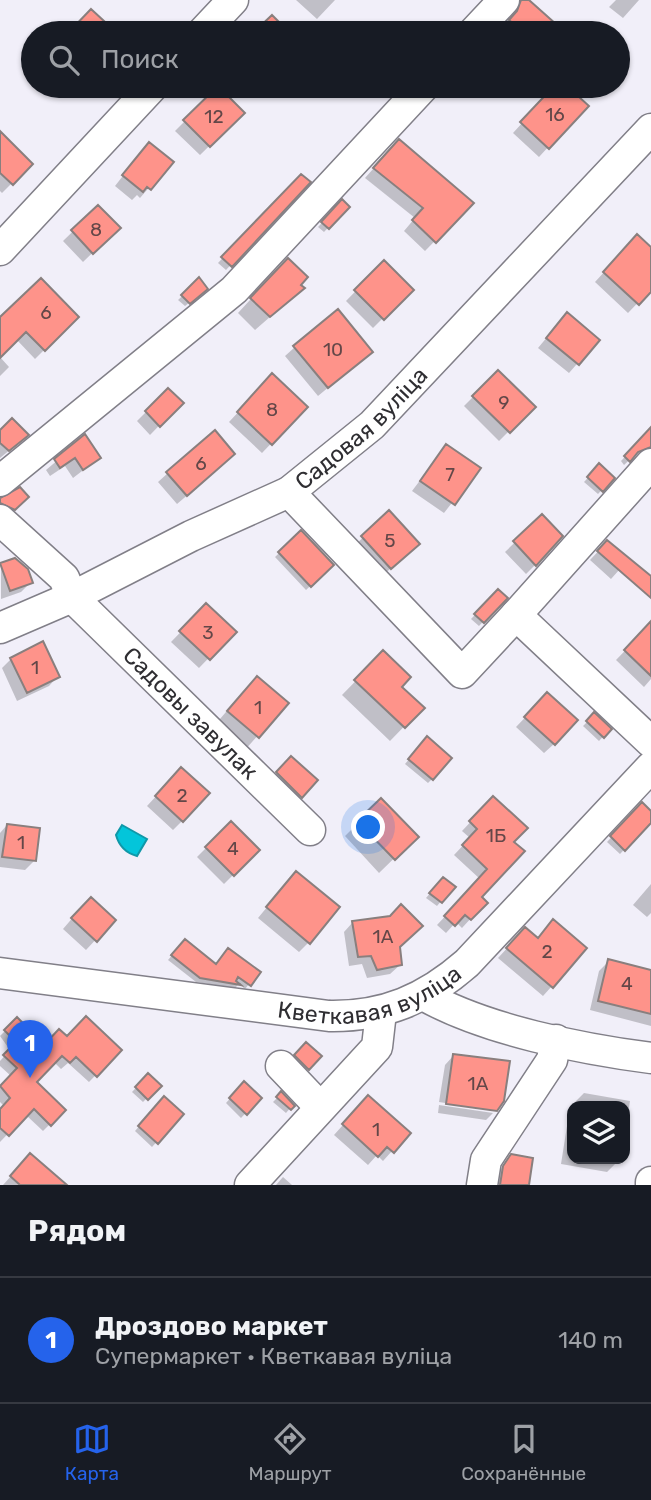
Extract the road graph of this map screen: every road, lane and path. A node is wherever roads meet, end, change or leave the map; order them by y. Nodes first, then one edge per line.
1 (504, 0) edge
2 (227, 2) edge
3 (212, 21) edge
4 (484, 21) edge
5 (142, 98) edge
6 (413, 98) edge
7 (651, 129) edge
8 (0, 250) edge
9 (651, 464) edge
10 (0, 481) edge
11 (289, 492) junction
12 (0, 520) edge
13 (72, 597) junction
14 (516, 615) junction
15 (0, 628) edge
16 (651, 742) edge
17 (651, 766) edge
18 (310, 830) dead end
19 (0, 973) edge
20 (425, 996) junction
21 (381, 1012) junction
22 (556, 1040) junction
23 (651, 1058) edge
24 (281, 1066) dead end
25 (320, 1107) junction
26 (250, 1185) edge
27 (482, 1185) edge

1 - 4 street
2 - 3 street
5 - 8 street
6 - 10 street
7 - 11 street, Садовая вуліца
9 - 14 street
11 - 13 street, Садовая вуліца
11 - 14 street
12 - 13 street, Садовы завулак
13 - 15 street, Садовая вуліца
13 - 18 street, Садовы завулак
14 - 16 street
17 - 20 street, Кветкавая вуліца
19 - 21 street, Кветкавая вуліца
20 - 21 street, Кветкавая вуліца
20 - 22 street
21 - 25 street
22 - 23 street
22 - 27 street
24 - 25 street
25 - 26 street

